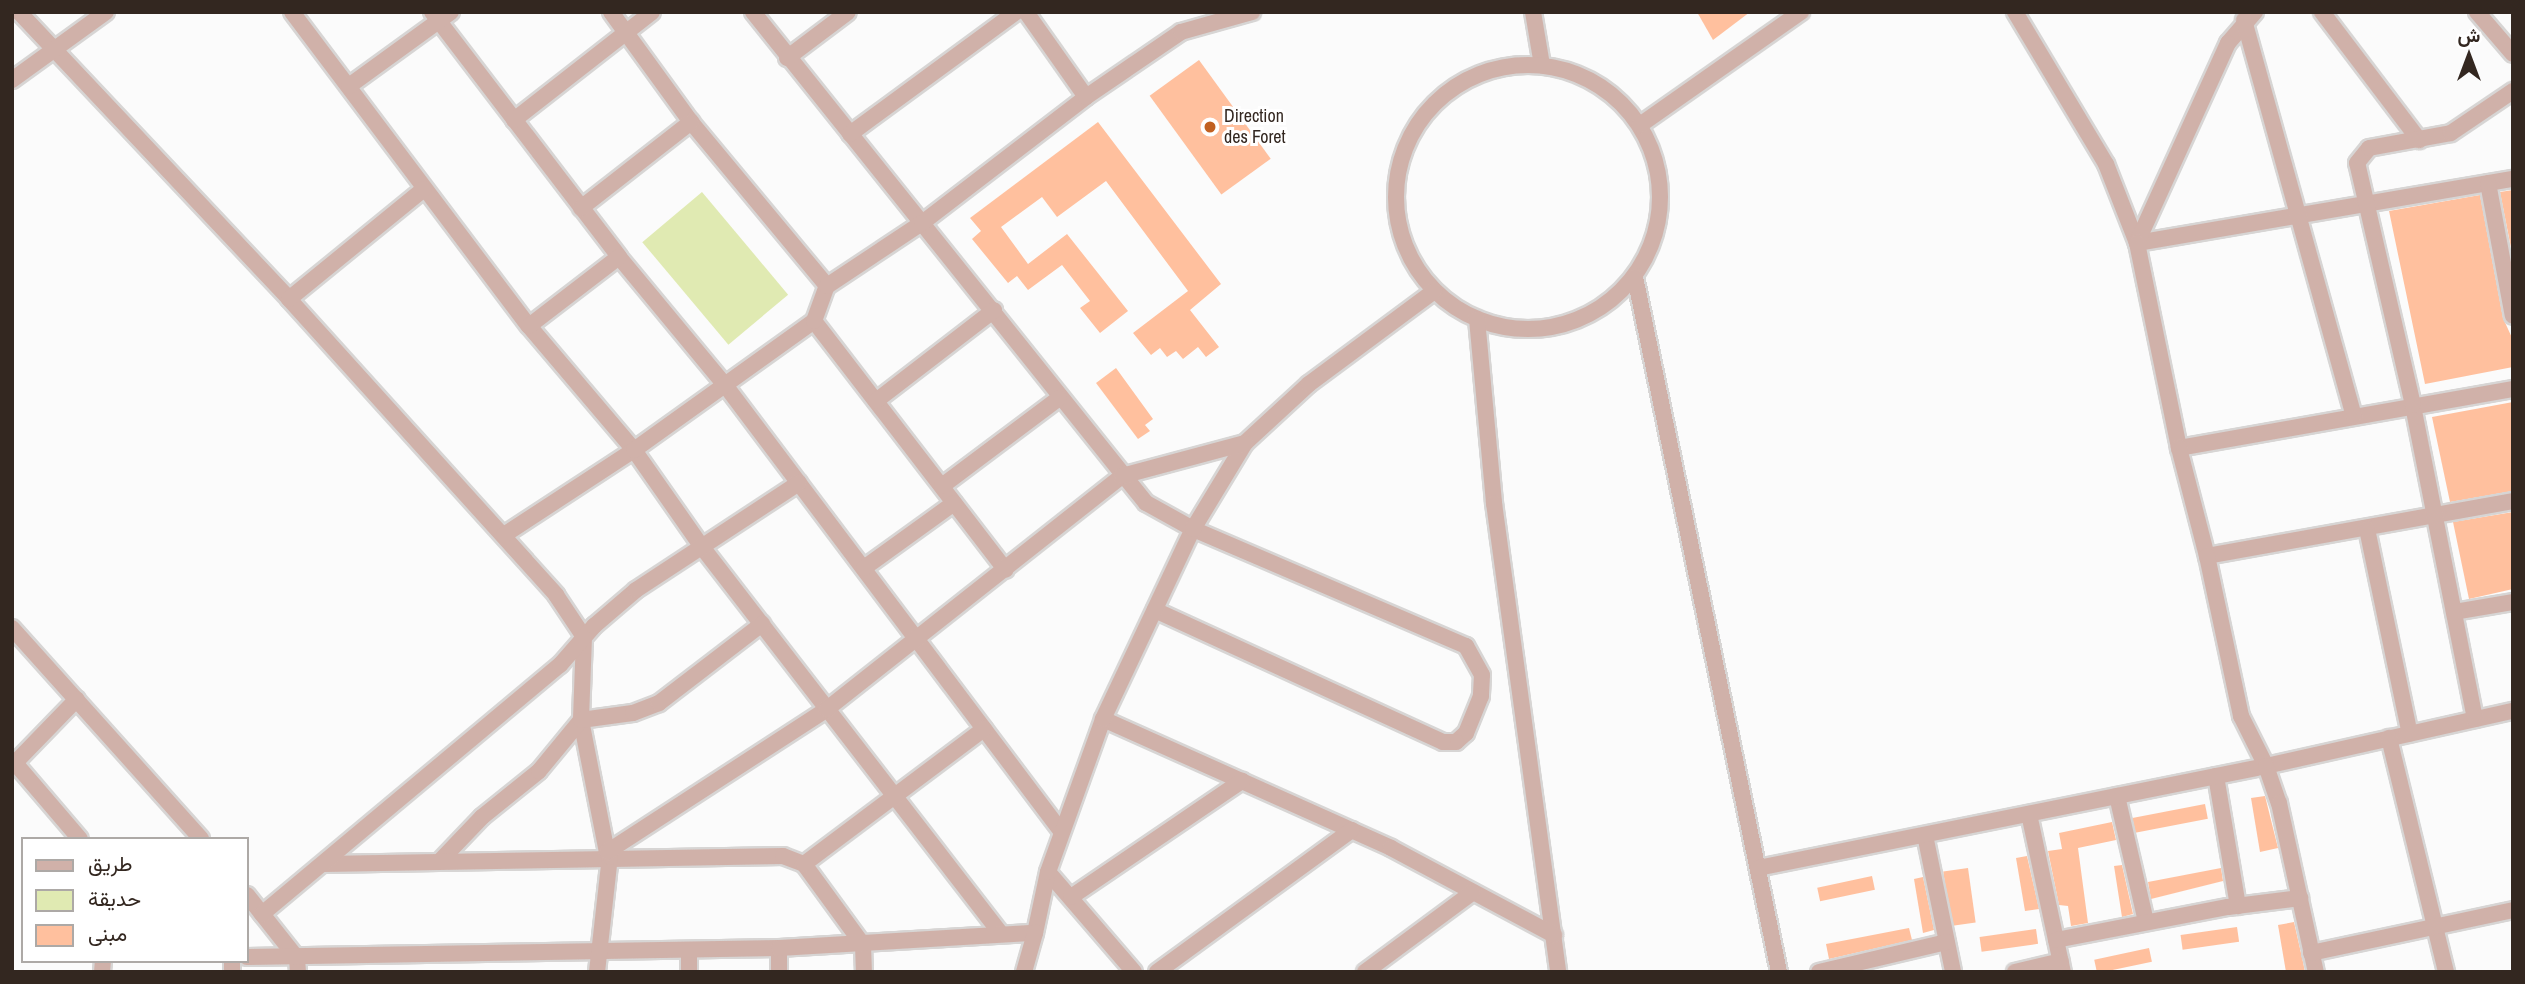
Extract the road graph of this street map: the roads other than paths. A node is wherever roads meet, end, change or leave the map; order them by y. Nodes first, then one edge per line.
1 (19, 12) edge
2 (106, 12) edge
3 (292, 12) edge
4 (611, 12) edge
5 (652, 12) edge
6 (753, 12) edge
7 (848, 12) edge
8 (1016, 12) edge
9 (1026, 12) edge
10 (1252, 12) edge
11 (1532, 12) edge
12 (1768, 12) edge
13 (1801, 12) edge
14 (2015, 12) edge
15 (2322, 12) edge
16 (2477, 12) edge
17 (441, 15) edge
18 (2250, 16) edge
19 (1213, 18) edge
20 (1778, 27) junction
21 (625, 32) junction
22 (54, 50) junction
23 (2513, 54) edge
24 (788, 58) junction
25 (1542, 65) junction
26 (12, 80) edge
27 (349, 86) junction
28 (2513, 91) edge
29 (1086, 97) junction
30 (513, 120) junction
31 (691, 122) junction
32 (1640, 125) junction
33 (850, 134) junction
34 (2419, 140) junction
35 (2513, 179) edge
36 (2488, 183) junction
37 (424, 189) junction
38 (2367, 204) junction
39 (581, 208) junction
40 (2298, 213) junction
41 (922, 223) junction
42 (2137, 243) junction
43 (619, 257) junction
44 (1635, 277) junction
45 (827, 286) junction
46 (1434, 291) junction
47 (289, 299) junction
48 (994, 310) junction
49 (2513, 316) edge
50 (1477, 319) junction
51 (814, 321) junction
52 (530, 326) junction
53 (725, 385) junction
54 (2513, 389) edge
55 (1059, 398) junction
56 (876, 401) junction
57 (2413, 405) junction
58 (2354, 416) junction
59 (1245, 443) junction
60 (2179, 448) junction
61 (634, 450) junction
62 (1122, 476) junction
63 (799, 483) junction
64 (942, 486) junction
65 (2513, 501) edge
66 (954, 503) junction
67 (2435, 516) junction
68 (1193, 529) junction
69 (2367, 529) junction
70 (504, 535) junction
71 (702, 547) junction
72 (2207, 556) junction
73 (864, 568) junction
74 (1006, 570) junction
75 (2513, 602) edge
76 (1155, 610) junction
77 (2454, 612) junction
78 (762, 624) junction
79 (12, 628) edge
80 (584, 637) junction
81 (916, 637) junction
82 (77, 699) junction
83 (827, 709) junction
84 (2513, 711) edge
85 (1103, 719) junction
86 (2475, 719) junction
87 (581, 720) junction
88 (984, 730) junction
89 (2410, 734) junction
90 (2389, 738) junction
91 (13, 764) edge
92 (2266, 766) junction
93 (2216, 776) junction
94 (1241, 781) junction
95 (898, 795) junction
96 (2118, 796) junction
97 (2029, 814) junction
98 (1352, 830) junction
99 (1061, 831) junction
100 (1925, 835) junction
101 (78, 837) edge
102 (199, 837) edge
103 (609, 855) junction
104 (440, 861) junction
105 (324, 864) junction
106 (804, 864) junction
107 (1758, 868) junction
108 (1048, 872) junction
109 (1473, 892) junction
110 (248, 896) edge
111 (1071, 897) junction
112 (2300, 898) junction
113 (2238, 906) junction
114 (2513, 910) edge
115 (262, 914) junction
116 (2146, 922) junction
117 (2435, 927) junction
118 (1035, 933) junction
119 (1001, 934) junction
120 (1554, 935) junction
121 (2056, 940) junction
122 (1947, 943) junction
123 (863, 945) junction
124 (779, 948) junction
125 (688, 951) junction
126 (597, 953) junction
127 (2311, 953) junction
128 (248, 957) edge
129 (498, 964) edge
130 (298, 965) edge
131 (2062, 966) edge
132 (597, 972) edge
133 (689, 972) edge
134 (779, 972) edge
135 (864, 972) edge
136 (1024, 972) edge
137 (1134, 972) edge
138 (1157, 972) edge
139 (1366, 972) edge
140 (1558, 972) edge
141 (1779, 972) edge
142 (1819, 972) edge
143 (1953, 972) edge
144 (2015, 972) edge
145 (2316, 972) edge
146 (2446, 972) edge

1 - 22 street
2 - 22 street
3 - 27 street
4 - 21 street
5 - 21 street
6 - 24 street
7 - 24 street
8 - 33 street
9 - 29 street
10 - 19 street
11 - 25 street
12 - 20 street
13 - 20 street
14 - 42 street
15 - 34 street
16 - 23 street
17 - 27 street
17 - 30 street
18 - 40 street
18 - 42 street
19 - 29 street
20 - 32 street
21 - 30 street
21 - 31 street
22 - 26 street
22 - 47 street
24 - 33 street
25 - 32 street
25 - 46 street
27 - 37 street
28 - 34 street
29 - 41 street
30 - 39 street
31 - 39 street
31 - 45 street
32 - 44 street
33 - 41 street
34 - 38 street
35 - 36 street
36 - 38 street
36 - 49 street
37 - 47 street
37 - 52 street
38 - 40 street
38 - 57 street
39 - 43 street
40 - 42 street
40 - 58 street
41 - 45 street
41 - 48 street
42 - 60 street
43 - 52 street
43 - 53 street
44 - 50 street
44 - 107 street
45 - 51 street
46 - 50 street
46 - 59 street
47 - 70 street
48 - 55 street
48 - 56 street
50 - 120 street
51 - 53 street
51 - 56 street
52 - 61 street
53 - 61 street
53 - 63 street
54 - 57 street
55 - 62 street
55 - 64 street
56 - 64 street
57 - 58 street
57 - 67 street
58 - 60 street
59 - 62 street
59 - 68 street
60 - 72 street
61 - 70 street
61 - 71 street
62 - 68 street
62 - 74 street
63 - 71 street
63 - 73 street
64 - 66 street
65 - 67 street
66 - 73 street
66 - 74 street
67 - 69 street
67 - 77 street
68 - 76 street
68 - 76 street
69 - 72 street
69 - 89 street
70 - 80 street
71 - 78 street
71 - 80 street
72 - 92 street
73 - 81 street
74 - 81 street
75 - 77 street
76 - 85 street
77 - 86 street
78 - 83 street
78 - 87 street
79 - 82 street
80 - 87 street
80 - 105 street
81 - 83 street
81 - 88 street
82 - 91 street
82 - 102 street
83 - 95 street
83 - 103 street
84 - 86 street
85 - 94 street
85 - 99 street
86 - 89 street
87 - 103 street
87 - 104 street
88 - 95 street
88 - 99 street
89 - 90 street
90 - 92 street
90 - 117 street
91 - 101 street
92 - 93 street
92 - 112 street
93 - 96 street
93 - 113 street
94 - 98 street
94 - 111 street
95 - 106 street
95 - 119 street
96 - 97 street
96 - 116 street
97 - 100 street
97 - 121 street
98 - 109 street
98 - 138 street
99 - 108 street
100 - 107 street
100 - 122 street
103 - 104 street
103 - 106 street
103 - 126 street
104 - 105 street
105 - 115 street
106 - 123 street
107 - 141 street
108 - 111 street
108 - 118 street
109 - 120 street
109 - 139 street
110 - 115 street
111 - 137 street
112 - 113 street
112 - 127 street
113 - 116 street
114 - 117 street
115 - 130 street
116 - 121 street
117 - 127 street
117 - 146 street
118 - 119 street
118 - 136 street
119 - 123 street
120 - 140 street
121 - 131 street
122 - 142 street
122 - 143 street
123 - 124 street
123 - 135 street
124 - 125 street
124 - 134 street
125 - 126 street
125 - 133 street
126 - 129 street
126 - 132 street
127 - 145 street
128 - 130 street
129 - 130 street
131 - 144 street

